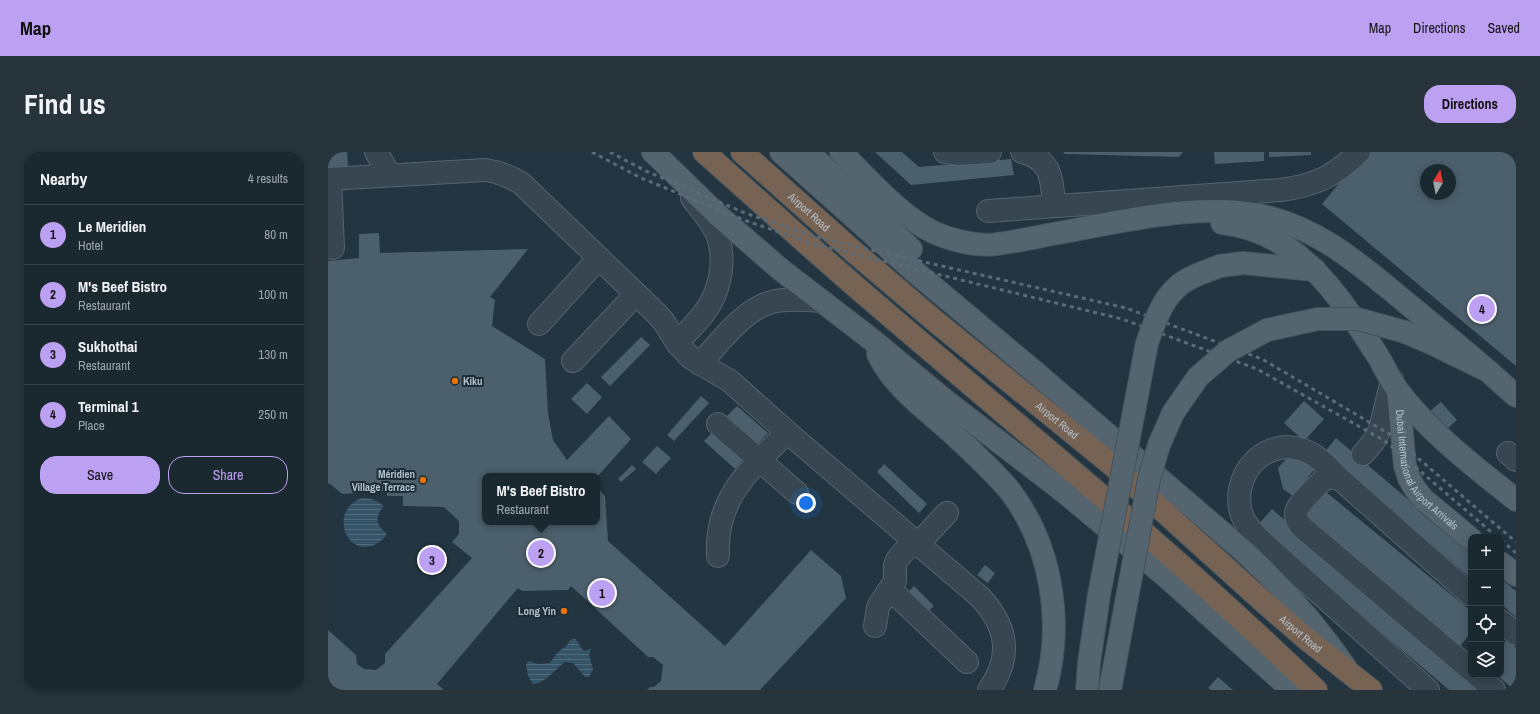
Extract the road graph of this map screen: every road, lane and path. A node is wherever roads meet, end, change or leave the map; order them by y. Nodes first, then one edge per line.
1 (364, 152) edge
2 (376, 152) edge
3 (653, 152) edge
4 (704, 152) edge
5 (742, 152) edge
6 (781, 152) edge
7 (808, 152) edge
8 (841, 152) edge
9 (945, 152) edge
10 (990, 152) edge
11 (1022, 152) edge
12 (1358, 152) edge
13 (669, 167) junction
14 (382, 176) junction
15 (329, 179) edge
16 (1054, 206) junction
17 (988, 211) dead end
18 (1118, 222) junction
19 (333, 248) dead end
20 (599, 258) junction
21 (1315, 270) junction
22 (636, 294) junction
23 (822, 301) junction
24 (539, 324) dead end
25 (871, 339) junction
26 (997, 340) junction
27 (677, 343) junction
28 (574, 361) dead end
29 (700, 364) junction
30 (1488, 371) junction
31 (1395, 385) junction
32 (1516, 396) edge
33 (718, 424) dead end
34 (787, 432) junction
35 (1363, 454) dead end
36 (759, 460) junction
37 (1340, 479) junction
38 (797, 493) dead end
39 (1516, 500) edge
40 (947, 513) dead end
41 (1468, 536) edge
42 (918, 544) junction
43 (718, 556) dead end
44 (1504, 565) edge
45 (1516, 575) edge
46 (893, 579) junction
47 (1468, 591) edge
48 (875, 626) dead end
49 (967, 662) dead end
50 (1468, 667) edge
51 (1349, 672) junction
52 (1480, 678) edge
53 (989, 690) edge
54 (1045, 690) edge
55 (1087, 690) edge
56 (1110, 690) edge
57 (1292, 690) edge
58 (1316, 690) edge
59 (1371, 690) edge
60 (1428, 690) edge
61 (1494, 690) edge

1 - 14 lane
2 - 14 lane
3 - 13 main road
4 - 58 highway
5 - 51 highway, Airport Road
6 - 26 main road
7 - 26 main road
8 - 18 main road
9 - 10 lane
11 - 16 lane
12 - 16 lane
13 - 23 main road
13 - 27 lane
14 - 15 lane
14 - 20 lane
15 - 19 lane
16 - 17 lane
18 - 21 main road, Dubai International Airport Arrivals
18 - 30 main road
20 - 22 lane
20 - 24 lane
21 - 31 main road, Dubai International Airport Arrivals
21 - 55 main road, bridge
22 - 27 lane
22 - 28 lane
23 - 25 main road
23 - 29 lane
25 - 54 main road
25 - 57 main road
26 - 51 main road
27 - 29 lane
29 - 34 lane
30 - 32 main road
30 - 56 main road, bridge
31 - 35 lane
31 - 39 main road, Dubai International Airport Arrivals
31 - 41 main road, Dubai International Airport Arrivals
33 - 36 lane
34 - 36 lane
34 - 42 lane
36 - 38 lane
36 - 43 lane
37 - 47 lane
37 - 50 lane
37 - 60 lane
40 - 42 lane
42 - 46 lane
42 - 53 lane
44 - 45 main road
46 - 48 lane
46 - 49 lane
51 - 59 highway, Airport Road
52 - 61 lane

